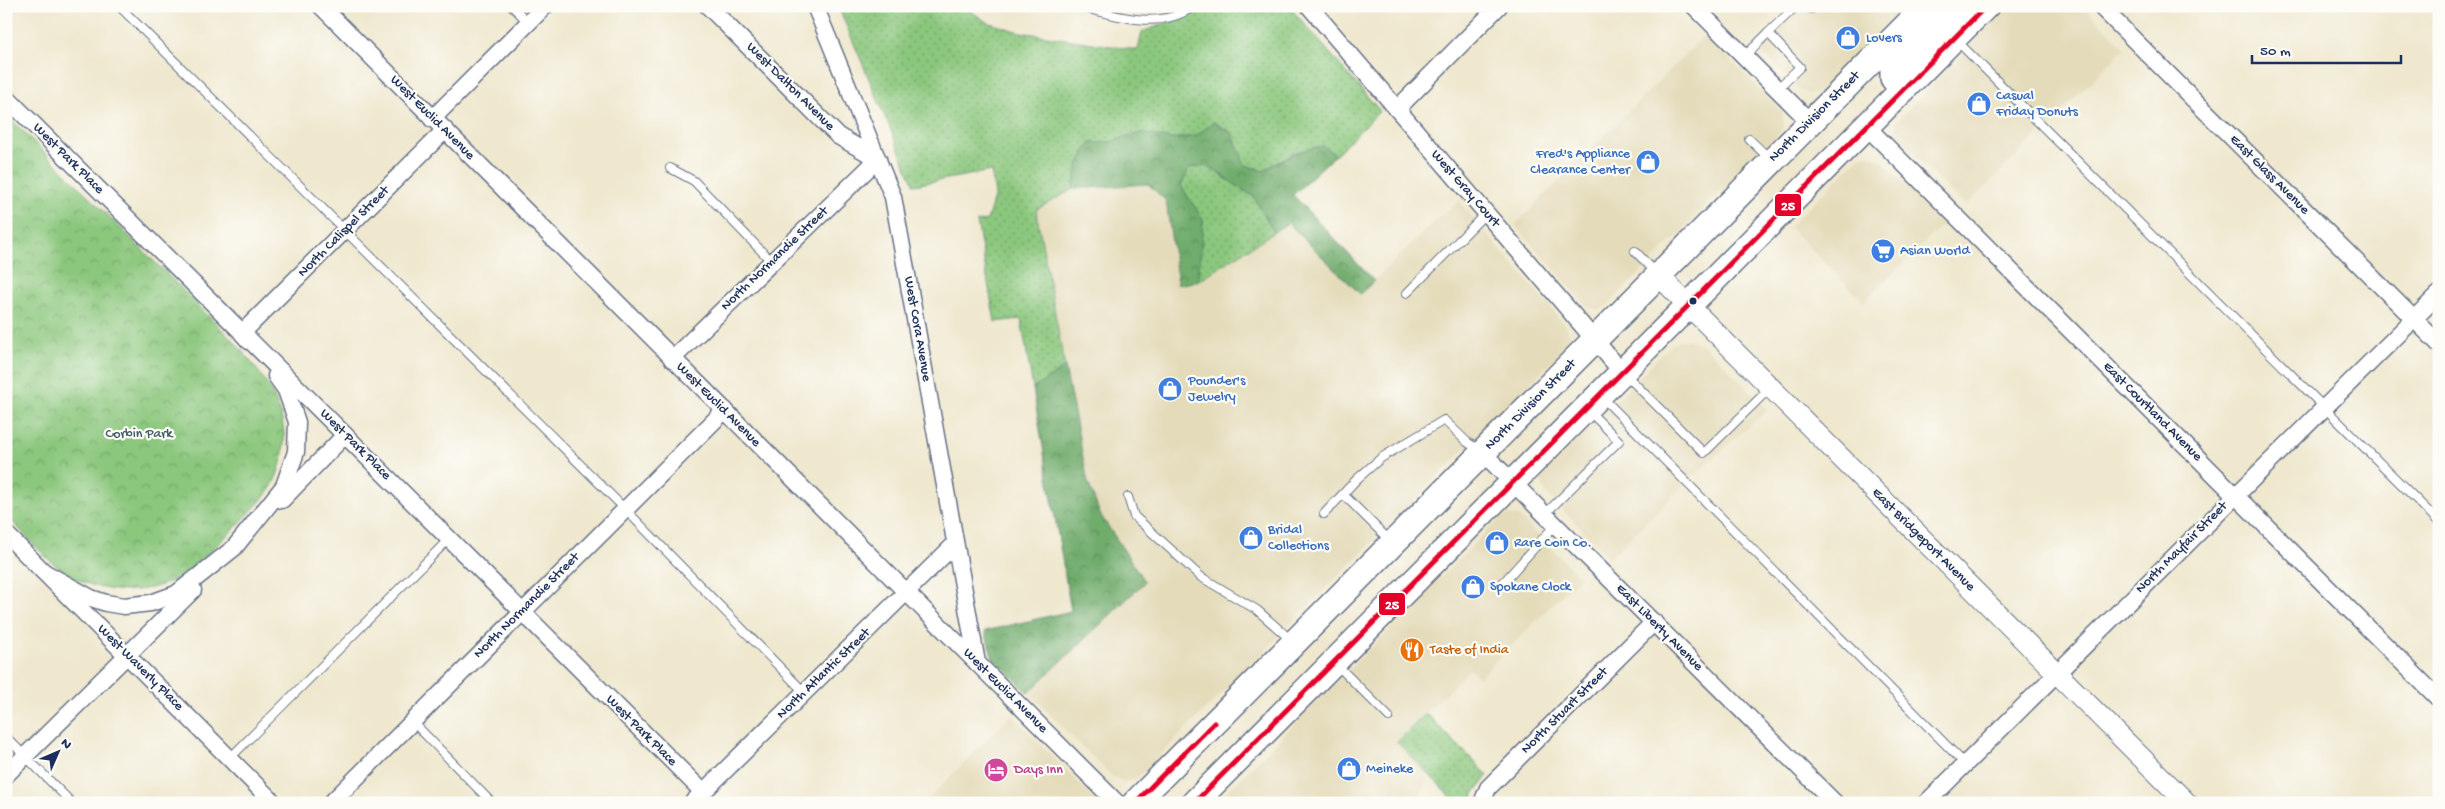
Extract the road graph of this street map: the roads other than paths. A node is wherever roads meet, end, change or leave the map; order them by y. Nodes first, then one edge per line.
1 (120, 6) edge
2 (321, 6) edge
3 (512, 6) edge
4 (545, 6) edge
5 (708, 6) edge
6 (815, 6) edge
7 (1077, 6) edge
8 (1194, 6) edge
9 (1309, 6) edge
10 (1499, 6) edge
11 (1694, 6) edge
12 (1796, 6) edge
13 (1808, 6) edge
14 (1814, 6) edge
15 (1926, 6) edge
16 (1956, 6) edge
17 (1986, 6) edge
18 (2100, 6) edge
19 (528, 23) junction
20 (1768, 33) junction
21 (1955, 38) junction
22 (1744, 56) junction
23 (1777, 89) junction
24 (1902, 90) junction
25 (6, 97) edge
26 (1397, 110) junction
27 (432, 119) junction
28 (1810, 122) junction
29 (1866, 126) junction
30 (446, 130) junction
31 (1748, 139) dead end
32 (878, 159) junction
33 (1772, 161) junction
34 (670, 168) dead end
35 (1486, 214) junction
36 (345, 231) junction
37 (1635, 251) dead end
38 (772, 262) junction
39 (1659, 276) junction
40 (1407, 293) dead end
41 (2439, 294) edge
42 (1689, 307) junction
43 (2413, 319) junction
44 (242, 333) junction
45 (1595, 341) junction
46 (2439, 344) edge
47 (672, 359) junction
48 (1622, 372) junction
49 (1770, 388) junction
50 (1593, 401) junction
51 (2324, 407) junction
52 (724, 410) junction
53 (345, 435) junction
54 (1484, 453) junction
55 (1512, 483) junction
56 (1344, 494) junction
57 (2235, 495) junction
58 (1128, 497) dead end
59 (625, 509) junction
60 (1324, 514) dead end
61 (1551, 519) junction
62 (2439, 522) edge
63 (6, 534) edge
64 (449, 539) junction
65 (955, 544) junction
66 (1393, 544) junction
67 (234, 548) junction
68 (44, 572) junction
69 (1501, 585) dead end
70 (907, 594) junction
71 (521, 611) junction
72 (1654, 622) junction
73 (1294, 643) junction
74 (128, 656) junction
75 (1334, 662) junction
76 (977, 663) junction
77 (2057, 673) junction
78 (805, 693) junction
79 (2439, 699) edge
80 (1389, 717) dead end
81 (412, 721) junction
82 (6, 737) edge
83 (25, 756) junction
84 (230, 758) junction
85 (1965, 764) junction
86 (6, 775) edge
87 (698, 798) edge
88 (72, 803) edge
89 (274, 803) edge
90 (331, 803) edge
91 (492, 803) edge
92 (1117, 803) edge
93 (1135, 803) edge
94 (1194, 803) edge
95 (1482, 803) edge
96 (1835, 803) edge
97 (1926, 803) edge
98 (2187, 803) edge

1 - 36 lane
2 - 27 street, West Euclid Avenue
3 - 19 lane
4 - 19 street
5 - 32 street, West Dalton Avenue
6 - 32 street, West Cora Avenue
7 - 8 lane
9 - 26 street, West Gray Court
10 - 26 street
11 - 22 street
12 - 20 lane
13 - 14 lane
15 - 28 main road, North Division Street
16 - 24 main road
17 - 21 main road
18 - 43 street, East Glass Avenue
19 - 27 street
20 - 22 lane
20 - 23 lane
21 - 24 main road
21 - 51 lane
22 - 23 street
23 - 28 street
24 - 29 main road
25 - 44 street, West Park Place
26 - 35 street, West Gray Court
27 - 30 street, West Euclid Avenue
28 - 33 main road, North Division Street
29 - 42 main road
29 - 57 street, East Courtland Avenue
30 - 36 street, North Calispel Street
30 - 47 street, West Euclid Avenue
31 - 33 lane
32 - 38 street, North Normandie Street
32 - 65 street, West Cora Avenue
33 - 39 main road, North Division Street
34 - 38 lane
35 - 40 lane
35 - 45 street, West Gray Court
36 - 44 street, North Calispel Street
36 - 59 lane
37 - 39 lane
38 - 47 street, North Normandie Street
39 - 42 street, East Bridgeport Avenue
39 - 45 main road, North Division Street
41 - 43 street, North Mayfair Street
42 - 48 main road
42 - 49 street, East Bridgeport Avenue
43 - 46 street, East Glass Avenue
43 - 51 street, North Mayfair Street
44 - 53 street, West Park Place
44 - 67 street
45 - 48 street, West Gray Court
45 - 54 main road, North Division Street
47 - 52 street, West Euclid Avenue
48 - 49 lane
48 - 50 main road
49 - 77 street, East Bridgeport Avenue
50 - 55 main road
50 - 61 lane
50 - 85 lane
51 - 57 street, North Mayfair Street
51 - 62 lane
52 - 59 street, North Normandie Street
52 - 70 street, West Euclid Avenue
53 - 64 street, West Park Place
53 - 67 street
54 - 55 street, East Liberty Avenue
54 - 56 lane
54 - 66 main road, North Division Street
55 - 61 street, East Liberty Avenue
55 - 75 main road
56 - 60 lane
56 - 66 lane
57 - 77 street, North Mayfair Street
57 - 79 street, East Courtland Avenue
58 - 73 lane
59 - 71 street, North Normandie Street
59 - 78 lane
61 - 69 lane
61 - 72 street, East Liberty Avenue
63 - 68 street, West Waverly Place
64 - 71 street, West Park Place
64 - 84 lane
65 - 70 street, North Atlantic Street
65 - 76 street, West Cora Avenue
66 - 73 main road, North Division Street
67 - 68 street
67 - 74 street
68 - 74 street, West Waverly Place
70 - 76 street, West Euclid Avenue
70 - 78 street, North Atlantic Street
71 - 81 street, North Normandie Street
71 - 87 street, West Park Place
72 - 95 street, North Stuart Street
72 - 96 street, East Liberty Avenue
73 - 93 main road, North Division Street
74 - 83 street
74 - 84 street, West Waverly Place
75 - 80 lane
75 - 94 main road
76 - 92 street, West Euclid Avenue
77 - 85 street, North Mayfair Street
77 - 98 street, East Bridgeport Avenue
78 - 87 street, North Atlantic Street
81 - 90 street, North Normandie Street
81 - 91 lane
82 - 83 lane
83 - 86 street
83 - 88 lane
84 - 89 street, West Waverly Place
85 - 97 street, North Mayfair Street

